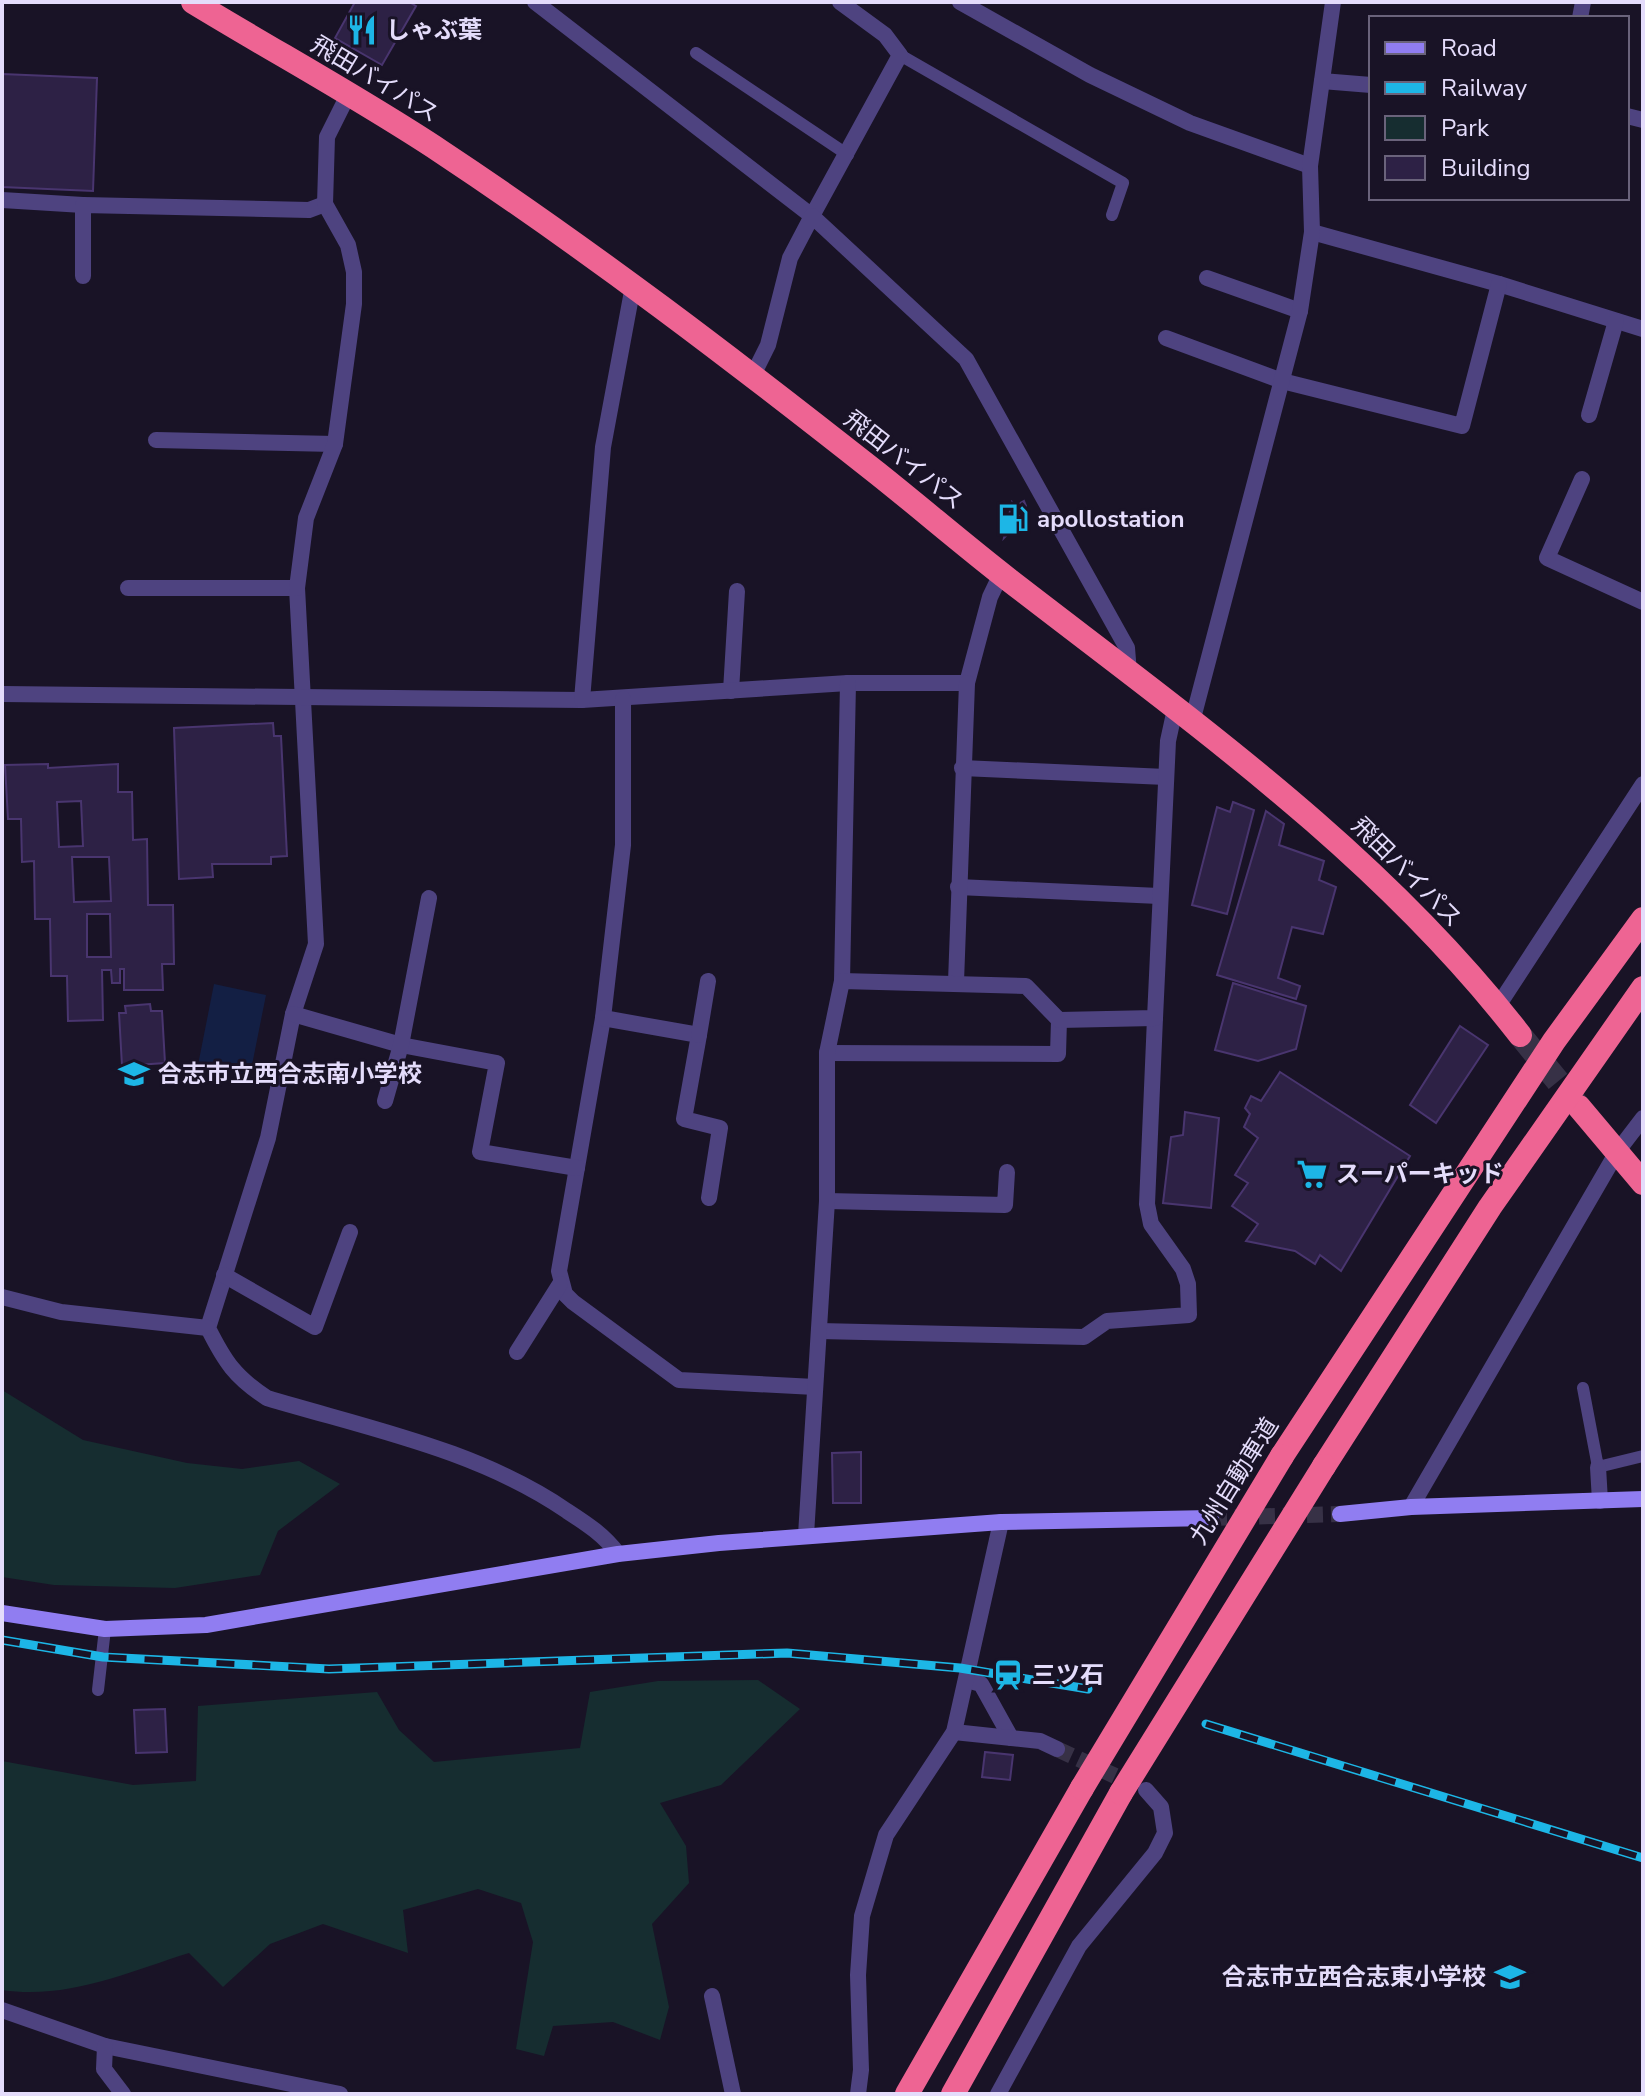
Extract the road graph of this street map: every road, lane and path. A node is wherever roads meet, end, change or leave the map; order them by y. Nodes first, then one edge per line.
1 (193, 2) edge
2 (535, 2) edge
3 (840, 2) edge
4 (960, 2) edge
5 (1333, 2) edge
6 (863, 10) edge
7 (696, 53) dead end
8 (900, 55) junction
9 (1322, 81) junction
10 (1369, 85) edge
11 (348, 95) junction
12 (848, 155) junction
13 (1310, 166) junction
14 (2, 200) edge
15 (325, 204) junction
16 (83, 205) junction
17 (1112, 215) dead end
18 (812, 216) junction
19 (1312, 232) junction
20 (83, 276) dead end
21 (1207, 278) dead end
22 (1499, 284) junction
23 (633, 286) junction
24 (1300, 311) junction
25 (1616, 321) junction
26 (1643, 329) edge
27 (1166, 338) dead end
28 (752, 377) junction
29 (1282, 381) junction
30 (1589, 415) dead end
31 (156, 440) dead end
32 (335, 444) junction
33 (1582, 479) dead end
34 (1001, 574) junction
35 (128, 588) dead end
36 (297, 588) junction
37 (737, 591) dead end
38 (1643, 602) edge
39 (1129, 673) junction
40 (848, 683) junction
41 (967, 683) junction
42 (731, 691) junction
43 (2, 694) edge
44 (302, 698) junction
45 (623, 699) junction
46 (582, 700) junction
47 (1184, 715) junction
48 (962, 768) junction
49 (1166, 777) junction
50 (1643, 784) edge
51 (958, 887) junction
52 (1159, 896) junction
53 (429, 898) dead end
54 (1643, 919) edge
55 (708, 981) dead end
56 (842, 981) junction
57 (956, 982) junction
58 (1643, 988) edge
59 (1498, 1006) junction
60 (293, 1014) junction
61 (603, 1018) junction
62 (1155, 1018) junction
63 (1059, 1020) junction
64 (699, 1035) junction
65 (1520, 1035) tunnel mouth
66 (401, 1045) junction
67 (827, 1053) junction
68 (385, 1101) dead end
69 (1579, 1107) tunnel mouth
70 (1643, 1118) edge
71 (1617, 1152) junction
72 (577, 1168) junction
73 (1007, 1172) dead end
74 (1643, 1183) edge
75 (709, 1198) dead end
76 (827, 1201) junction
77 (350, 1232) dead end
78 (224, 1275) junction
79 (560, 1284) junction
80 (2, 1297) edge
81 (208, 1328) junction
82 (819, 1331) junction
83 (517, 1352) dead end
84 (815, 1387) junction
85 (1583, 1388) dead end
86 (1643, 1456) edge
87 (1598, 1467) junction
88 (1643, 1499) edge
89 (1600, 1501) junction
90 (1411, 1507) junction
91 (1340, 1514) tunnel mouth
92 (1211, 1518) tunnel mouth
93 (1001, 1522) junction
94 (806, 1535) junction
95 (618, 1554) junction
96 (2, 1613) edge
97 (105, 1629) junction
98 (974, 1682) junction
99 (98, 1690) dead end
100 (956, 1726) junction
101 (1011, 1738) junction
102 (1057, 1749) tunnel mouth
103 (1134, 1792) junction
104 (712, 1996) dead end
105 (2, 2010) edge
106 (105, 2046) junction
107 (123, 2094) edge
108 (340, 2094) edge
109 (733, 2094) edge
110 (858, 2094) edge
111 (907, 2094) edge
112 (953, 2094) edge
113 (998, 2094) edge

1 - 11 highway, 飛田バイパス
2 - 18 street
3 - 6 street
4 - 13 street
5 - 9 street
6 - 8 street
7 - 12 lane
8 - 12 street
8 - 17 lane
9 - 10 street
9 - 13 street
11 - 15 street
11 - 23 highway, 飛田バイパス
12 - 18 street
13 - 19 street
14 - 16 street
15 - 16 street
15 - 32 street
16 - 20 street
18 - 28 street
18 - 39 street
19 - 22 street
19 - 24 street
21 - 24 street
22 - 25 street
22 - 29 street
23 - 28 highway, 飛田バイパス
23 - 46 street
24 - 29 street
25 - 26 street
25 - 30 street
27 - 29 street
28 - 34 highway, 飛田バイパス
29 - 47 street
31 - 32 street
32 - 36 street
33 - 38 street
34 - 39 highway, 飛田バイパス
34 - 41 street
35 - 36 street
36 - 44 street
37 - 42 street
39 - 47 highway, 飛田バイパス
40 - 41 street
40 - 42 street
40 - 56 street
41 - 48 street
42 - 45 street
43 - 44 street
44 - 46 street
44 - 60 street
45 - 46 street
45 - 61 street
47 - 49 street
47 - 59 highway, 飛田バイパス
48 - 49 street
48 - 51 street
49 - 52 street
50 - 59 street
51 - 52 street
51 - 57 street
52 - 62 street
53 - 66 street
54 - 111 highway, 九州自動車道, bridge
55 - 64 street
56 - 57 street
56 - 67 street
57 - 63 street
58 - 103 highway, bridge
59 - 65 highway, 飛田バイパス
60 - 66 street
60 - 78 street
61 - 64 street
61 - 72 street
62 - 63 street
62 - 82 street
63 - 67 street
64 - 75 street
66 - 68 street
66 - 72 street
67 - 76 street
69 - 71 highway
70 - 71 street
71 - 74 highway
71 - 90 street
72 - 79 street
73 - 76 street
76 - 82 street
77 - 78 street
78 - 81 street
79 - 83 street
79 - 84 street
80 - 81 street
81 - 95 street
82 - 84 street
84 - 94 street
85 - 87 lane
86 - 87 lane
87 - 89 street
88 - 89 street
89 - 90 street
90 - 91 street
92 - 93 street
93 - 94 street
93 - 98 street
94 - 95 street
95 - 97 street
96 - 97 street
97 - 99 lane
98 - 100 street
98 - 101 street
100 - 101 street
100 - 110 street
101 - 102 street
103 - 112 highway
103 - 113 street
104 - 109 street
105 - 106 street
106 - 107 street
106 - 108 street

